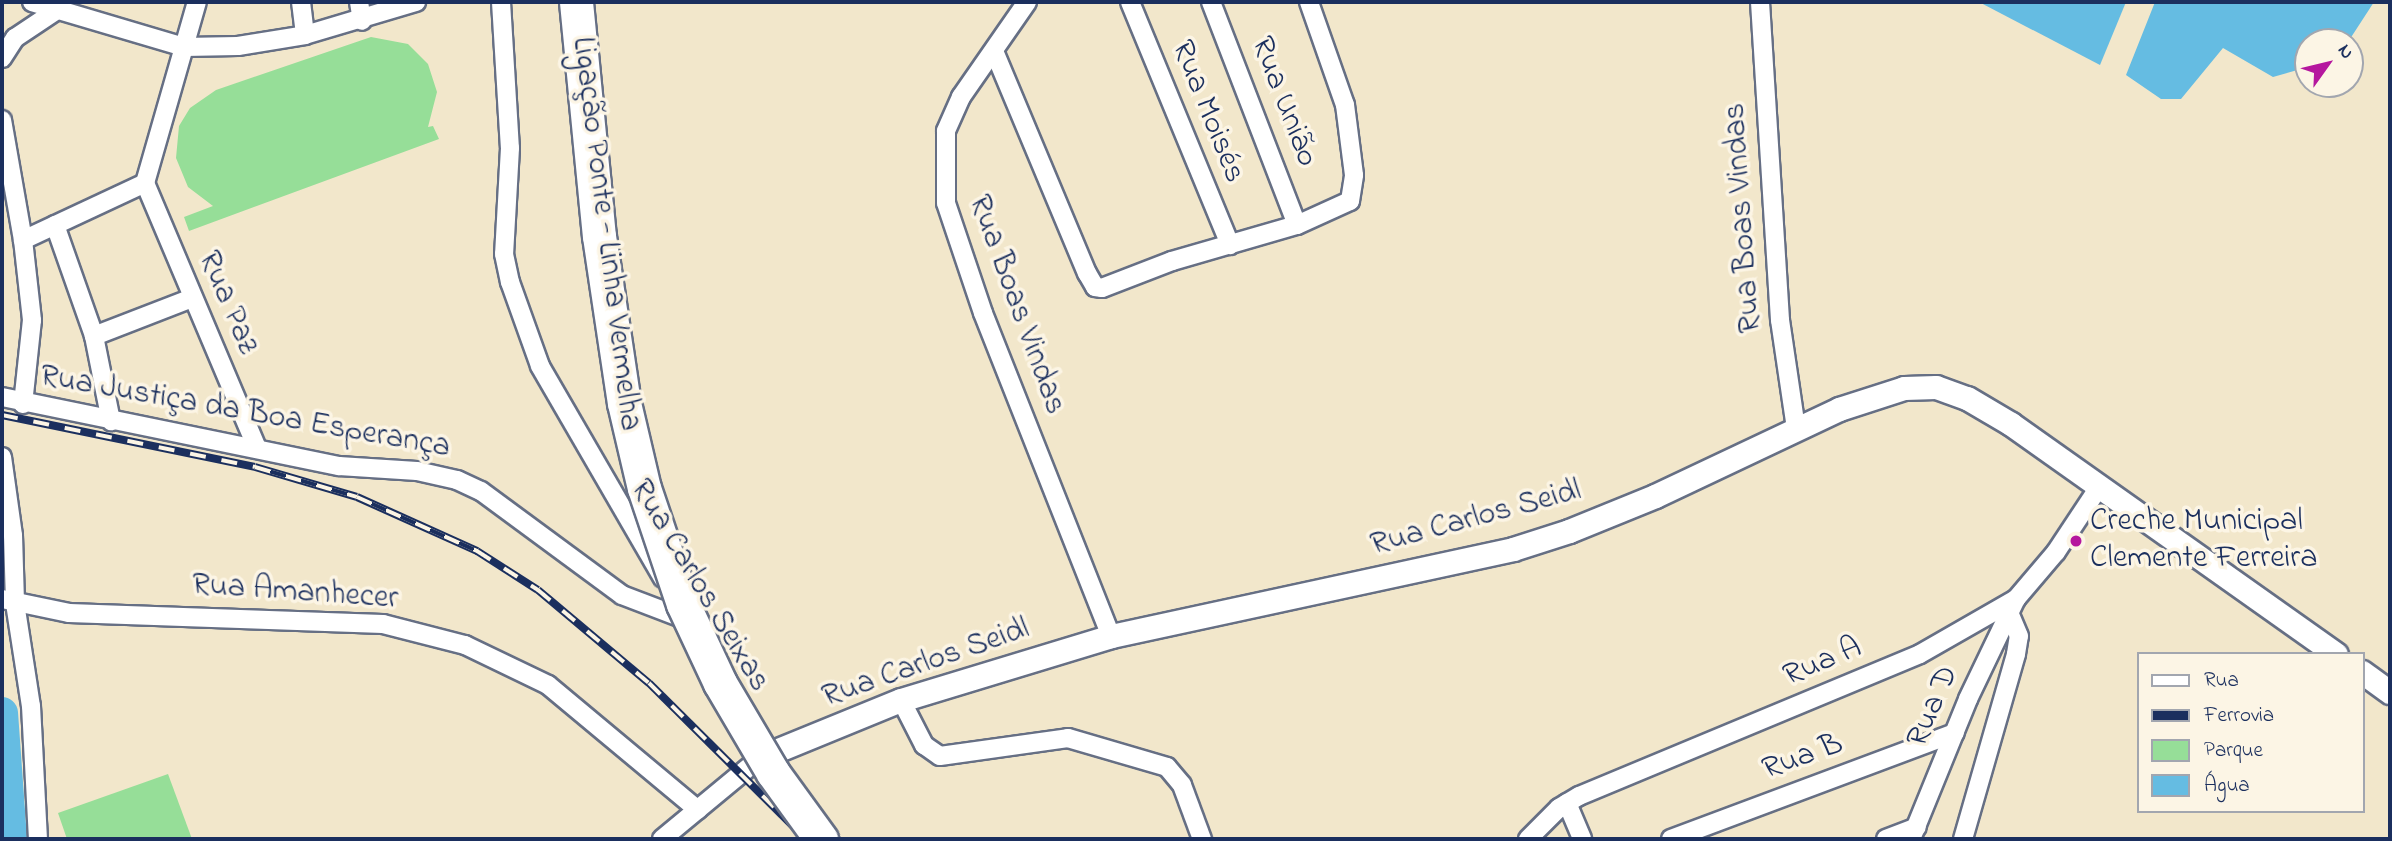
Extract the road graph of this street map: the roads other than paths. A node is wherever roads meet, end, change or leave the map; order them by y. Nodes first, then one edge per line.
1 (32, 2) edge
2 (197, 2) edge
3 (301, 2) edge
4 (359, 2) edge
5 (416, 2) edge
6 (501, 2) edge
7 (576, 2) edge
8 (1027, 2) edge
9 (1130, 2) edge
10 (1211, 2) edge
11 (1309, 2) edge
12 (1760, 2) edge
13 (57, 10) junction
14 (362, 21) junction
15 (305, 35) junction
16 (184, 47) junction
17 (993, 51) junction
18 (2, 58) edge
19 (2, 120) edge
20 (145, 183) junction
21 (55, 225) junction
22 (1297, 225) junction
23 (23, 240) junction
24 (1230, 245) junction
25 (192, 298) junction
26 (94, 336) junction
27 (2, 397) edge
28 (23, 404) junction
29 (111, 421) junction
30 (1796, 428) junction
31 (256, 446) junction
32 (2, 457) edge
33 (2099, 487) junction
34 (7, 600) edge
35 (2012, 606) junction
36 (690, 621) junction
37 (1111, 636) junction
38 (2333, 652) edge
39 (2364, 673) edge
40 (2390, 692) edge
41 (901, 700) junction
42 (1955, 733) junction
43 (761, 757) junction
44 (1567, 803) junction
45 (698, 810) junction
46 (1914, 833) edge
47 (38, 839) edge
48 (662, 839) edge
49 (821, 839) edge
50 (831, 839) edge
51 (1202, 839) edge
52 (1528, 839) edge
53 (1583, 839) edge
54 (1671, 839) edge
55 (1886, 839) edge
56 (1963, 839) edge

1 - 13 street
2 - 16 street
3 - 15 street
4 - 14 street
5 - 14 street
6 - 36 street, Rua Carlos Seixas
7 - 49 highway, Ligação Ponte - Linha Vermelha, bridge
8 - 17 street, Rua Boas Vindas
9 - 24 street, Rua Moisés
10 - 22 street, Rua União
11 - 22 street
12 - 30 street, Rua Boas Vindas
13 - 16 street
13 - 18 street
14 - 15 street
15 - 16 street
16 - 20 street
17 - 24 street
17 - 37 street, Rua Boas Vindas
19 - 23 street
20 - 21 street
20 - 25 street, Rua Paz
21 - 23 street
21 - 26 street
22 - 24 street
23 - 28 street
25 - 26 street
25 - 31 street, Rua Paz
26 - 29 street
27 - 28 street, Rua Justiça da Boa Esperança
28 - 29 street, Rua Justiça da Boa Esperança
29 - 31 street, Rua Justiça da Boa Esperança
30 - 33 street, Rua Carlos Seidl
30 - 37 street, Rua Carlos Seidl
31 - 36 street, Rua Justiça da Boa Esperança
32 - 34 street
33 - 35 street, Rua A
33 - 38 street, Rua Carlos Seidl
34 - 45 street, Rua Amanhecer
34 - 47 street
35 - 42 street, Rua D
35 - 44 street, Rua A
35 - 56 street
36 - 43 street, Rua Carlos Seixas
37 - 41 street, Rua Carlos Seidl
39 - 40 street
41 - 43 street, Rua Carlos Seidl
41 - 51 street
42 - 46 street, Rua D
42 - 54 street, Rua B
43 - 45 street, Rua Carlos Seidl
43 - 50 street, Rua Carlos Seixas
44 - 52 street, Rua A
44 - 53 street
45 - 48 street, Rua Carlos Seidl
46 - 55 street

